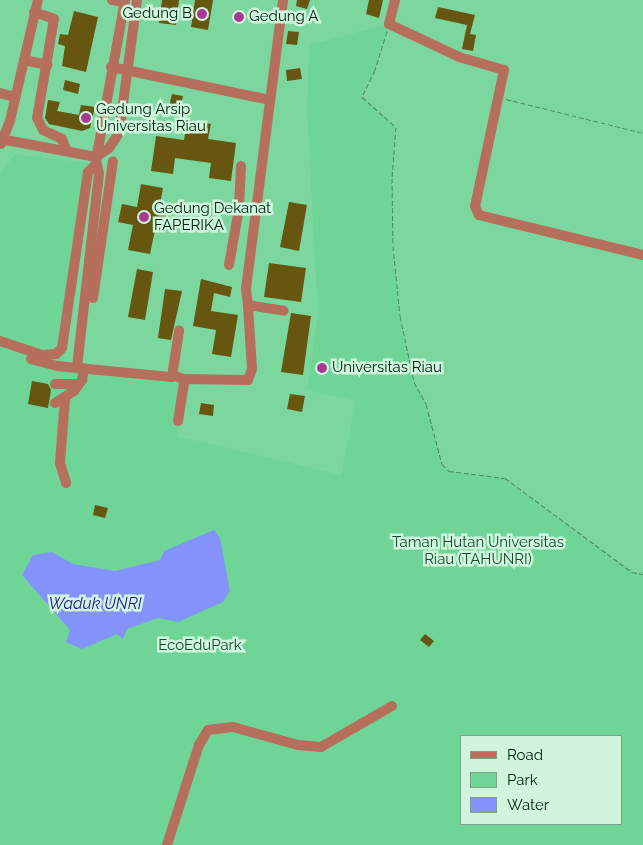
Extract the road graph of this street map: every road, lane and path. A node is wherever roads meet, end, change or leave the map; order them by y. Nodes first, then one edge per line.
1 (38, 0) edge
2 (138, 0) edge
3 (282, 0) edge
4 (395, 0) edge
5 (119, 1) edge
6 (34, 12) junction
7 (389, 24) junction
8 (24, 60) junction
9 (47, 65) junction
10 (111, 67) junction
11 (128, 70) junction
12 (0, 93) edge
13 (15, 97) junction
14 (498, 97) junction
15 (270, 100) junction
16 (643, 133) edge
17 (1, 141) edge
18 (66, 149) junction
19 (113, 160) dead end
20 (96, 161) junction
21 (241, 166) dead end
22 (100, 202) junction
23 (239, 208) junction
24 (256, 213) junction
25 (90, 232) junction
26 (100, 234) junction
27 (643, 255) edge
28 (228, 265) dead end
29 (93, 298) dead end
30 (248, 305) junction
31 (284, 311) dead end
32 (178, 331) dead end
33 (0, 341) edge
34 (0, 348) edge
35 (81, 368) junction
36 (172, 377) junction
37 (183, 379) junction
38 (55, 384) dead end
39 (79, 384) junction
40 (65, 399) junction
41 (55, 403) dead end
42 (178, 421) dead end
43 (66, 483) dead end
44 (643, 574) edge
45 (392, 706) dead end
46 (167, 845) edge

1 - 6 street
2 - 11 street
3 - 15 street
4 - 7 street
5 - 10 street
6 - 8 street
6 - 9 street
7 - 14 street
7 - 44 path
8 - 9 street
8 - 13 street
9 - 18 street
10 - 11 street
10 - 20 street
11 - 15 street
11 - 20 street
12 - 13 street
13 - 17 street
14 - 16 path
14 - 27 street
15 - 24 street
17 - 18 street
18 - 20 street
19 - 22 street
20 - 22 street
20 - 33 street
21 - 23 street
22 - 25 street
22 - 26 street
23 - 24 street
23 - 28 street
24 - 30 street
25 - 26 street
25 - 35 street
26 - 29 street
30 - 31 street
30 - 37 street
32 - 36 street
34 - 35 street
35 - 36 street
35 - 39 street
36 - 37 street
37 - 42 street
38 - 39 street
39 - 40 street
40 - 41 street
40 - 43 street
45 - 46 street

